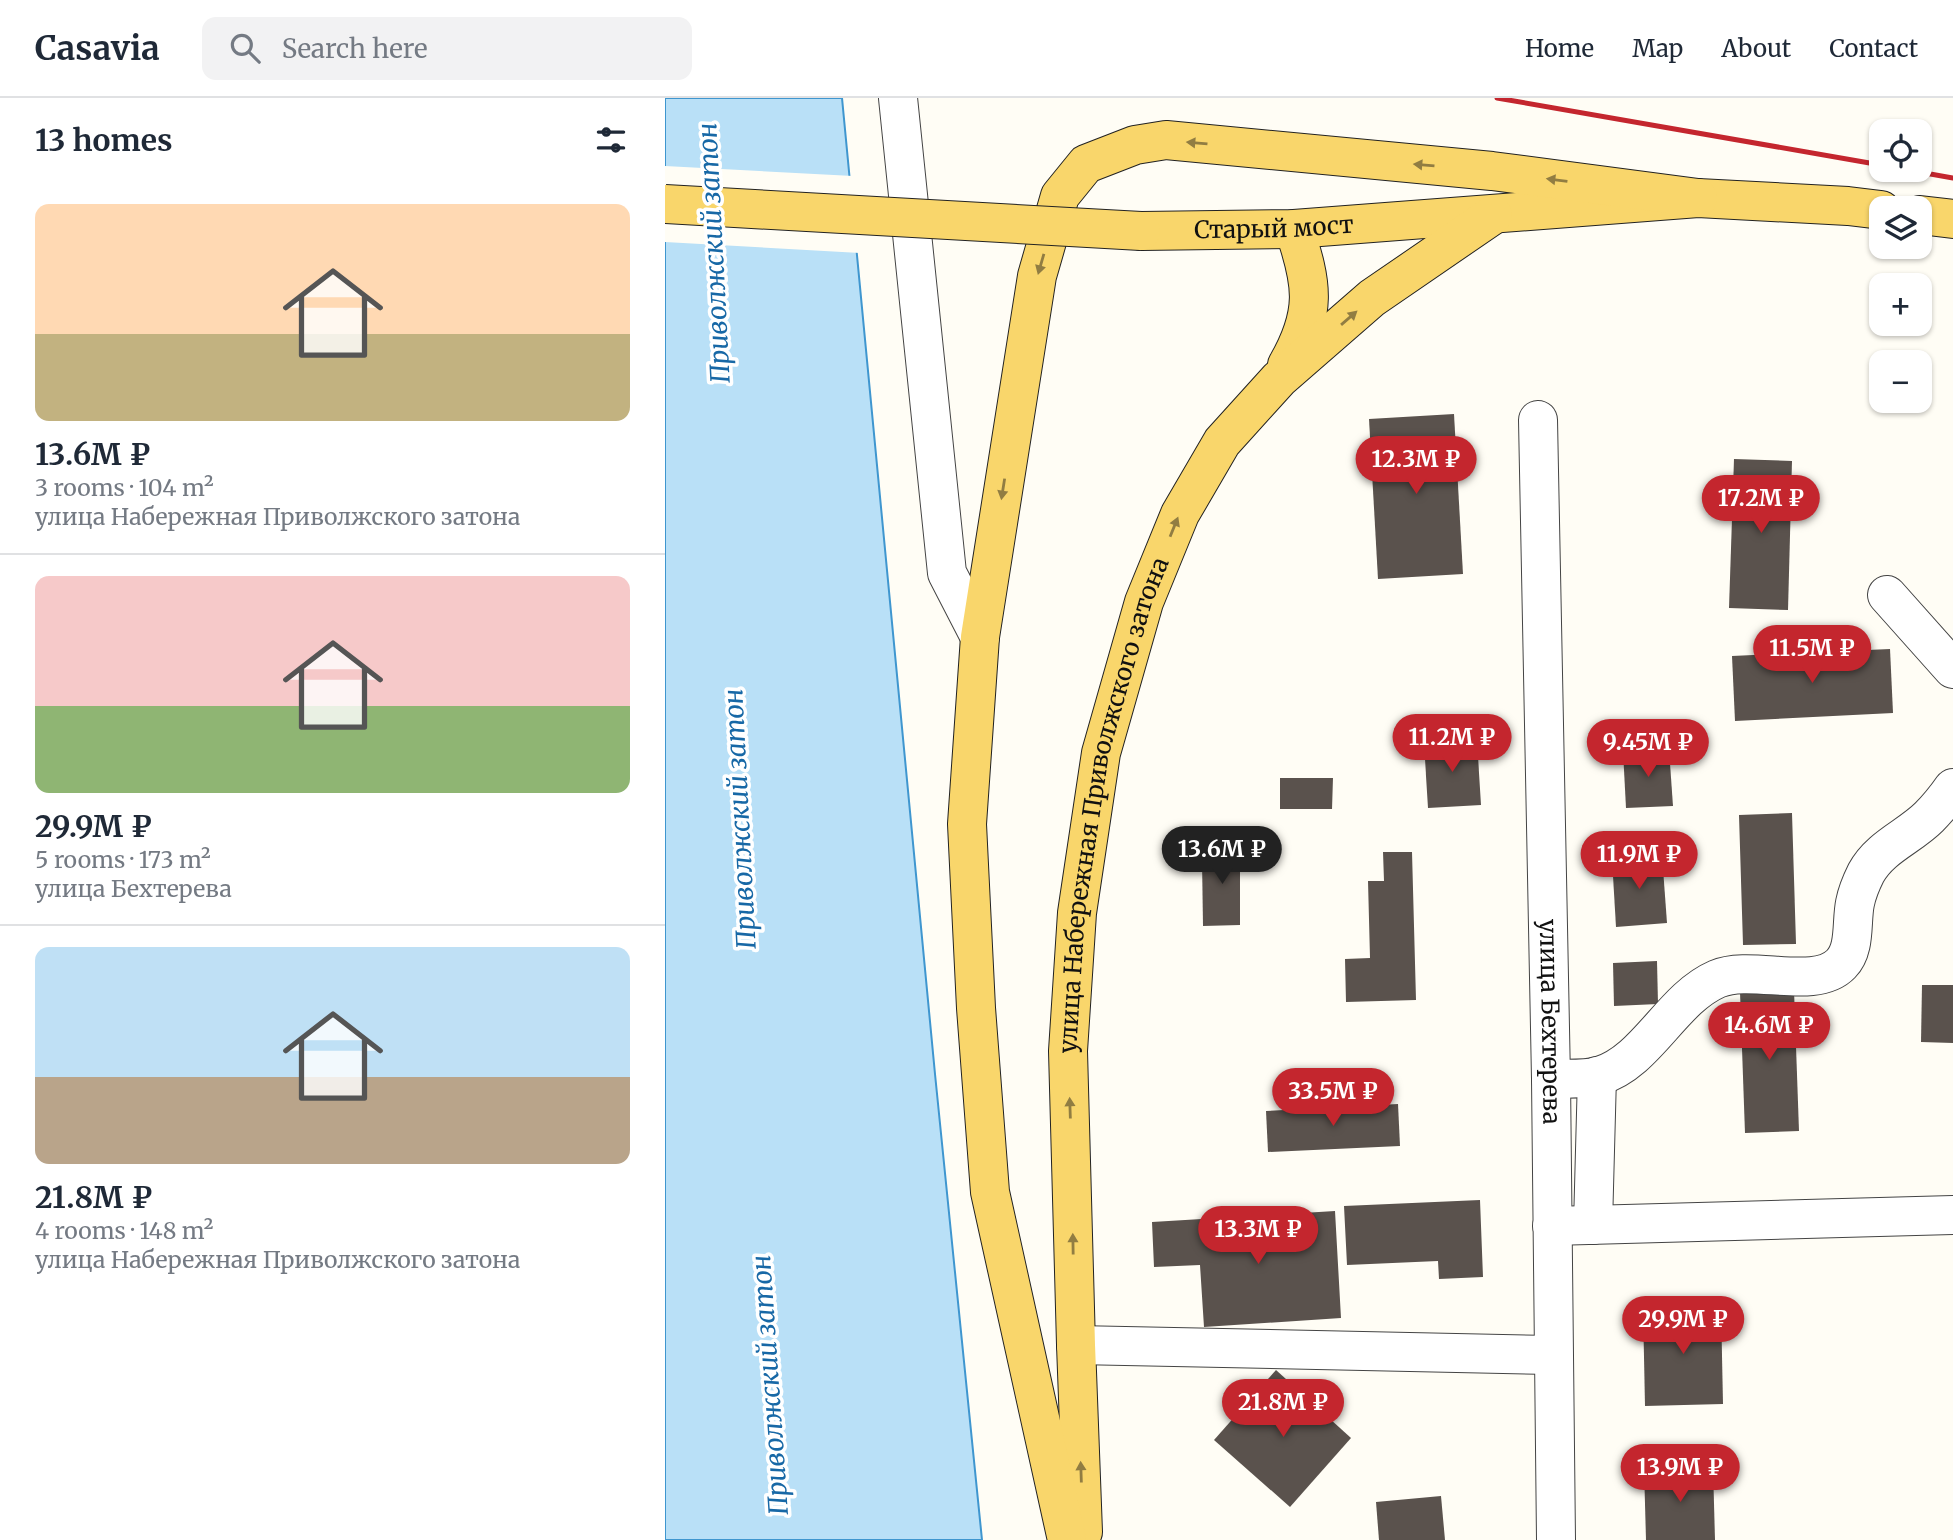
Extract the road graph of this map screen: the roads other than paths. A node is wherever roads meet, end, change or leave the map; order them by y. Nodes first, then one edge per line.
1 (898, 98) edge
2 (1492, 171) junction
3 (1697, 198) junction
4 (665, 204) edge
5 (1869, 209) edge
6 (1493, 215) junction
7 (1932, 216) edge
8 (1953, 219) edge
9 (1294, 229) junction
10 (1279, 379) junction
11 (1538, 420) dead end
12 (1887, 595) dead end
13 (979, 637) junction
14 (1953, 669) edge
15 (1953, 788) edge
16 (1597, 1076) junction
17 (1551, 1079) junction
18 (1953, 1215) edge
19 (1593, 1225) junction
20 (1552, 1226) junction
21 (1076, 1345) junction
22 (1552, 1355) junction
23 (1067, 1540) edge
24 (1084, 1540) edge
25 (1556, 1540) edge

1 - 13 street
3 -> 2 main road
2 - 6 main road
2 -> 13 main road
3 - 5 main road, Старый мост
3 - 6 main road, Старый мост
4 - 9 main road, Старый мост, bridge
6 - 9 main road, Старый мост
10 -> 6 main road, улица Набережная Приволжского затона
7 - 8 main road
9 - 10 main road
21 -> 10 main road, улица Набережная Приволжского затона
11 - 17 street, улица Бехтерева
12 - 14 street
13 - 23 main road
15 - 16 street
16 - 17 street
16 - 19 street
17 - 20 street, улица Бехтерева
18 - 19 street
19 - 20 street
20 - 22 street, улица Бехтерева
21 - 22 street
24 -> 21 main road, улица Набережная Приволжского затона
22 - 25 street, улица Бехтерева

